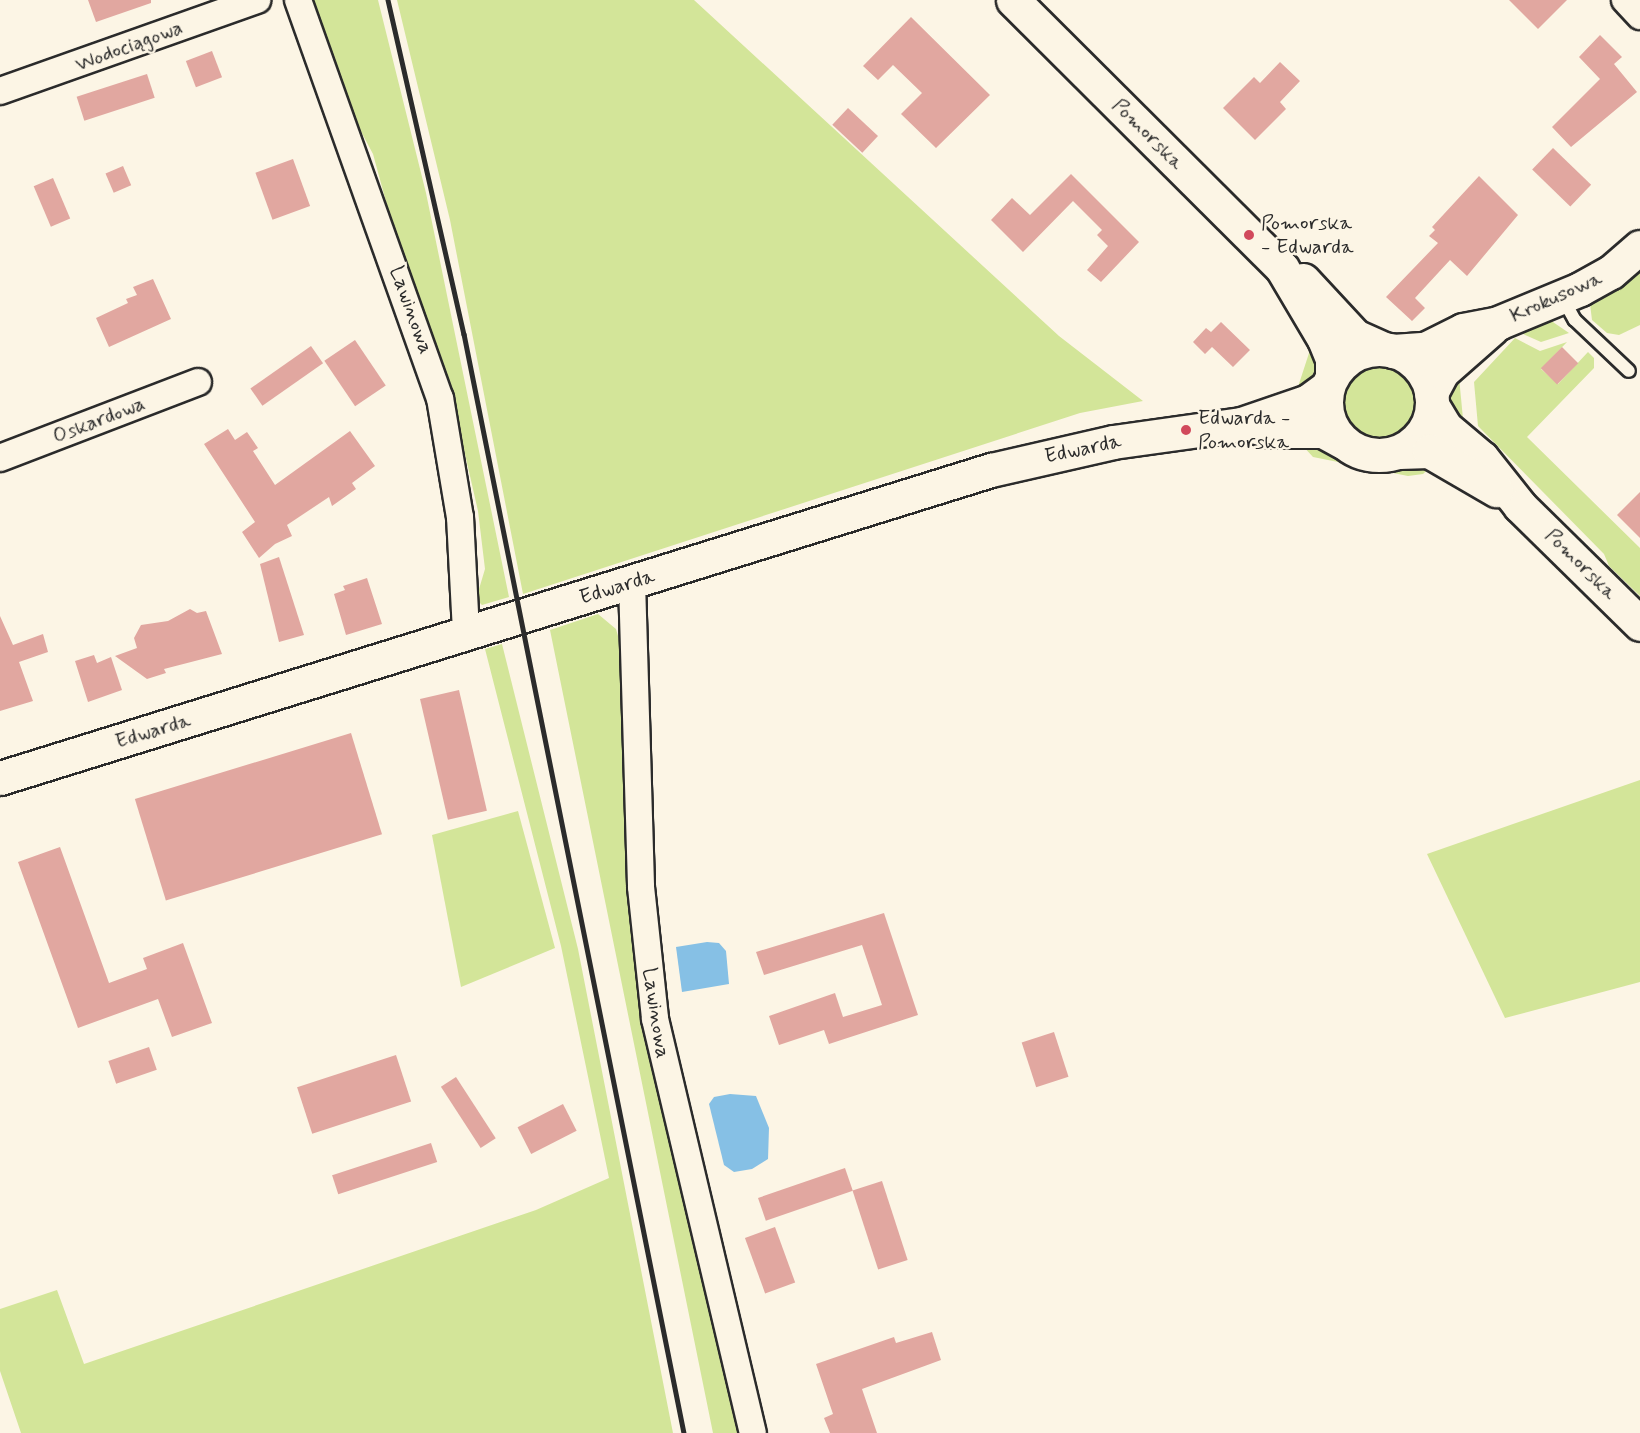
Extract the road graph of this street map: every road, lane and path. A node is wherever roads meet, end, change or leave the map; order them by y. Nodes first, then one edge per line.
1 (257, 0) edge
2 (298, 0) edge
3 (1013, 0) edge
4 (1625, 0) edge
5 (1640, 16) edge
6 (0, 91) edge
7 (1640, 246) edge
8 (1281, 268) junction
9 (1562, 296) junction
10 (1498, 323) junction
11 (1387, 349) junction
12 (1629, 371) dead end
13 (198, 382) dead end
14 (1329, 382) junction
15 (1432, 399) junction
16 (1241, 424) junction
17 (1343, 442) junction
18 (1399, 452) junction
19 (0, 458) edge
20 (1520, 506) junction
21 (632, 582) junction
22 (1640, 624) edge
23 (466, 633) junction
24 (0, 778) edge
25 (753, 1433) edge

1 - 6 street, Wodociągowa
2 - 23 street, Lawinowa
3 - 8 street, Pomorska
4 - 5 street
7 - 9 street, Krokusowa
8 - 11 street, Pomorska
8 - 14 street, Pomorska
9 - 10 street, Krokusowa
9 - 12 lane
10 - 11 street, Krokusowa
10 - 15 street, Krokusowa
11 - 14 street
11 - 15 street
13 - 19 street, Oskardowa
14 - 16 street, Edwarda
14 - 17 street
15 - 18 street
15 - 20 street, Pomorska
16 - 17 street, Edwarda
16 - 21 street, Edwarda
17 - 18 street
18 - 20 street, Pomorska
20 - 22 street, Pomorska
21 - 23 street, Edwarda
21 - 25 street, Lawinowa
23 - 24 street, Edwarda

